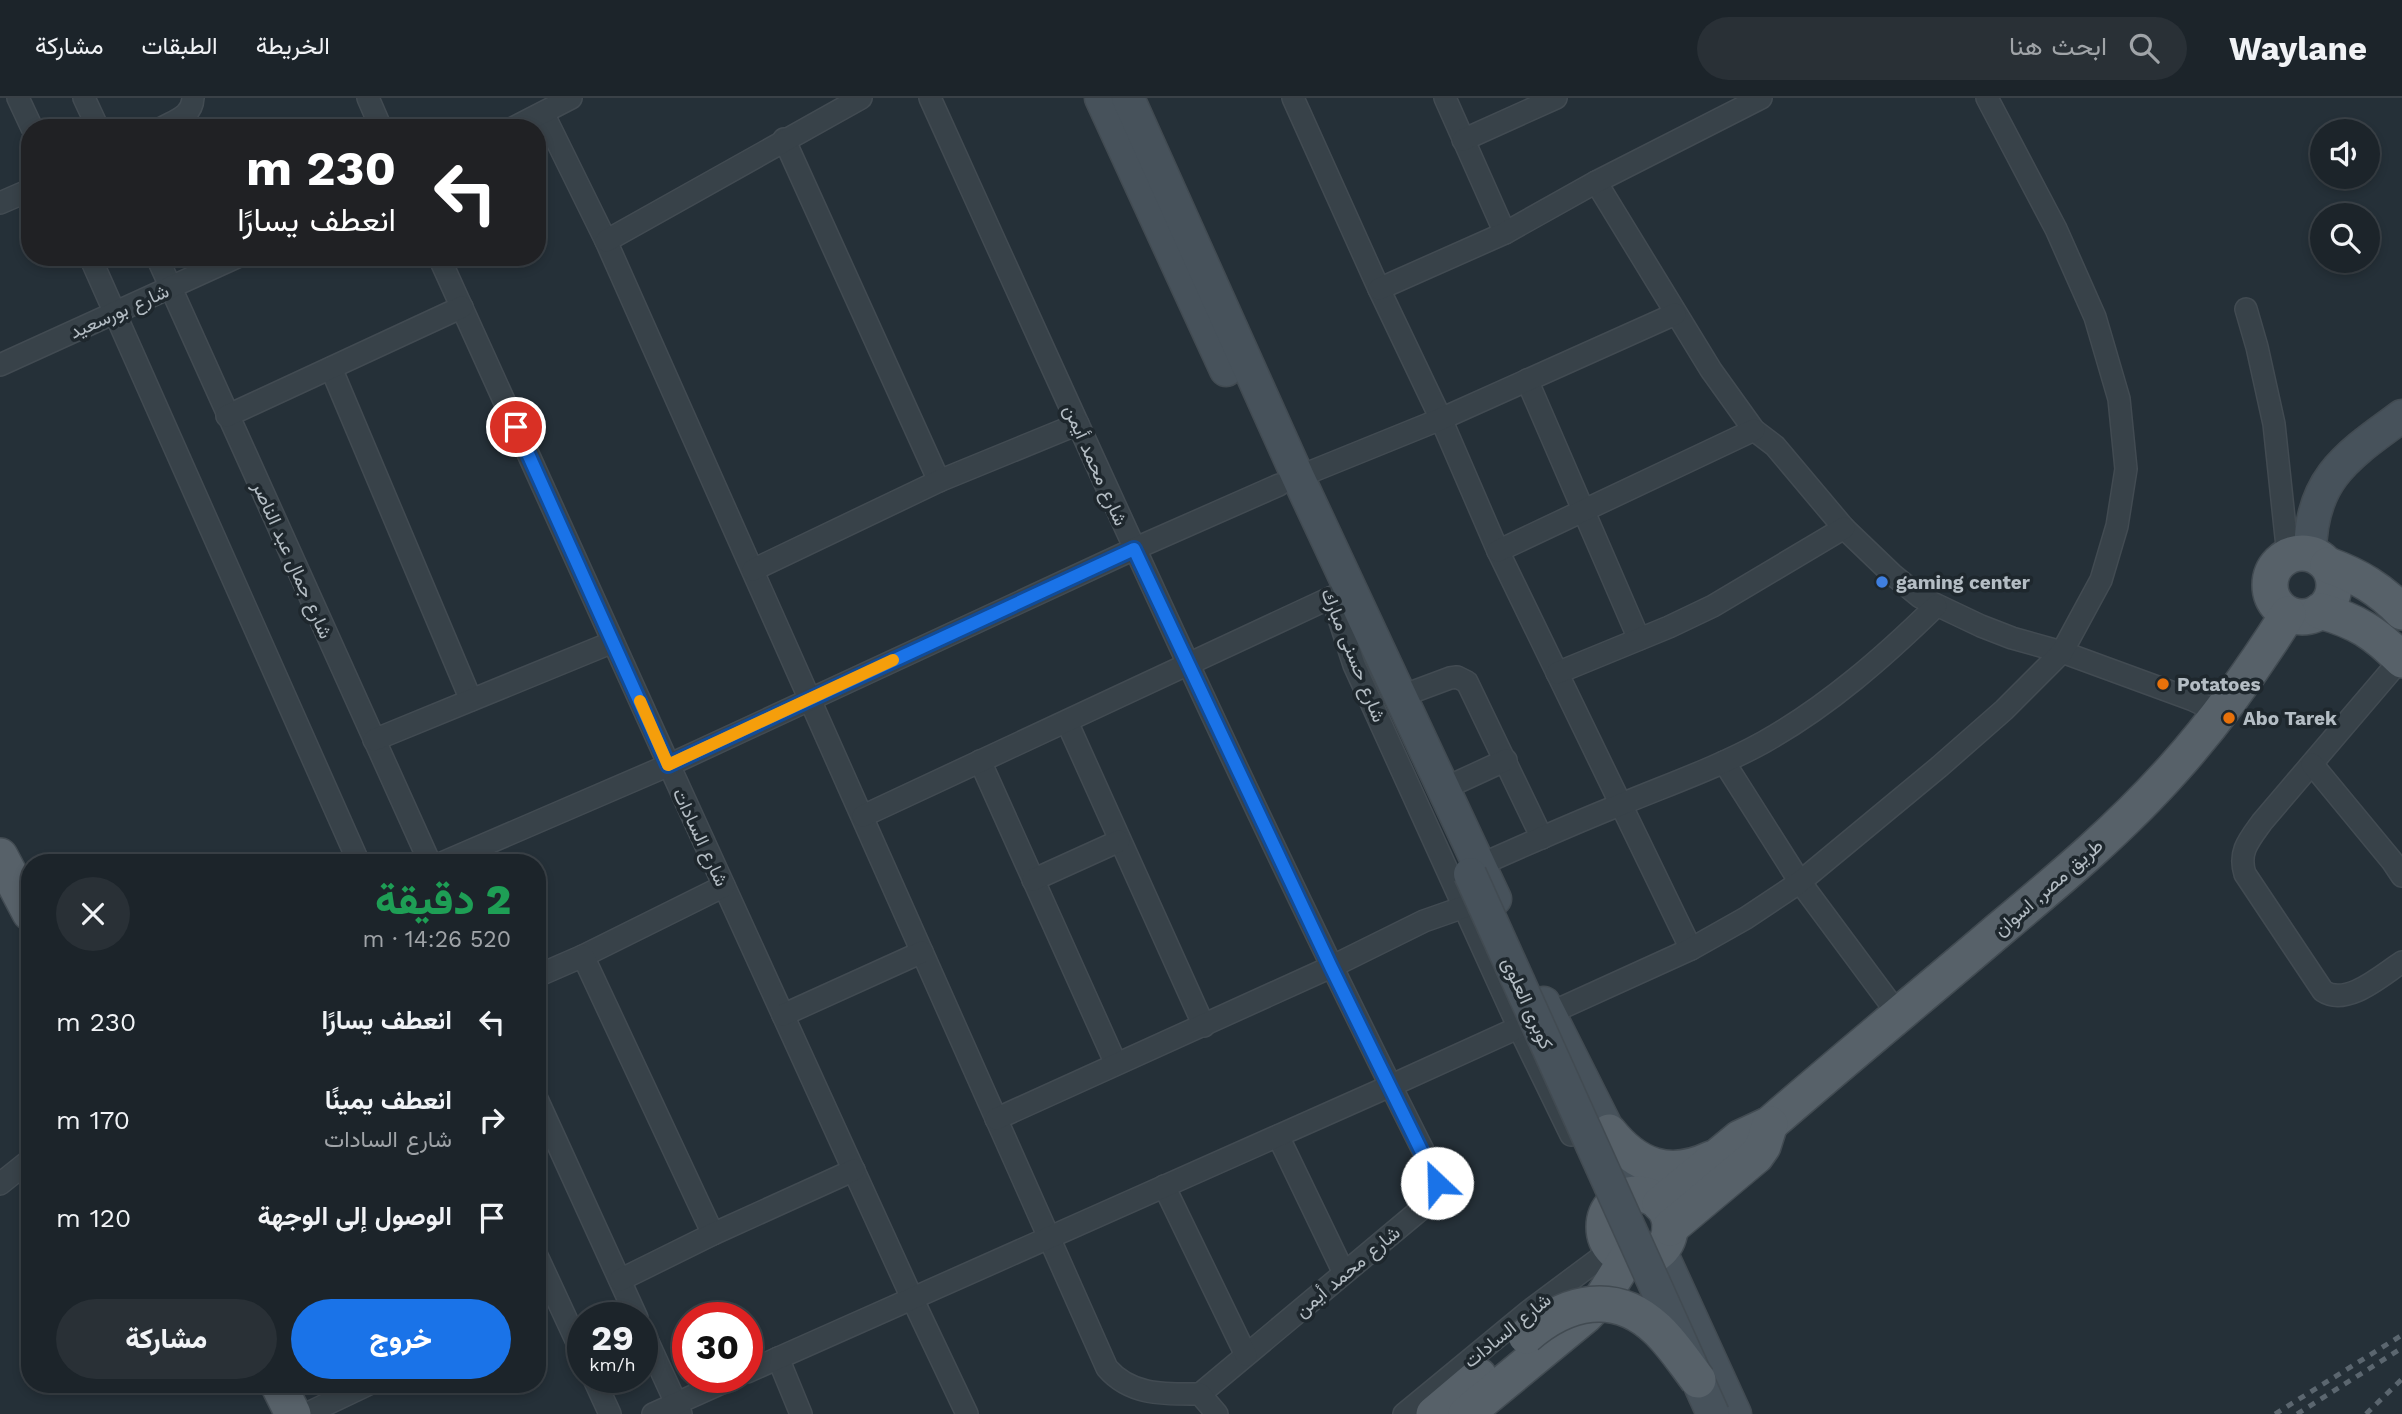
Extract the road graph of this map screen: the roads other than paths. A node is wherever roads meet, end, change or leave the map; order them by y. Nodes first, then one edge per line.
1 (18, 98) edge
2 (84, 98) edge
3 (193, 98) edge
4 (368, 98) edge
5 (571, 98) edge
6 (861, 98) edge
7 (930, 98) edge
8 (1101, 98) edge
9 (1128, 98) edge
10 (1294, 98) edge
11 (1446, 98) edge
12 (1556, 98) edge
13 (1987, 98) edge
14 (1757, 99) edge
15 (543, 113) junction
16 (28, 119) edge
17 (94, 119) edge
18 (178, 119) edge
19 (378, 119) edge
20 (531, 119) edge
21 (546, 119) edge
22 (546, 119) edge
23 (784, 139) junction
24 (1462, 140) junction
25 (1596, 182) junction
26 (21, 194) edge
27 (0, 203) edge
28 (1505, 233) junction
29 (606, 241) junction
30 (93, 266) edge
31 (161, 266) edge
32 (218, 266) edge
33 (443, 266) edge
34 (170, 288) junction
35 (1379, 289) junction
36 (462, 307) junction
37 (2246, 309) dead end
38 (114, 313) junction
39 (1675, 314) junction
40 (0, 365) edge
41 (331, 368) junction
42 (1527, 380) junction
43 (227, 416) junction
44 (2402, 416) edge
45 (1441, 419) junction
46 (1078, 424) junction
47 (1754, 430) junction
48 (939, 481) junction
49 (1288, 481) junction
50 (1585, 510) junction
51 (1844, 528) junction
52 (1134, 549) junction
53 (1498, 551) junction
54 (752, 570) junction
55 (2311, 581) junction
56 (1332, 597) junction
57 (1936, 606) junction
58 (2402, 612) edge
59 (2402, 634) edge
60 (1639, 639) junction
61 (613, 642) junction
62 (2062, 652) junction
63 (2402, 659) edge
64 (1189, 665) junction
65 (1557, 673) junction
66 (1399, 697) junction
67 (811, 698) junction
68 (471, 700) junction
69 (2220, 713) junction
70 (1067, 722) junction
71 (374, 740) junction
72 (1506, 760) junction
73 (980, 761) junction
74 (1724, 762) junction
75 (2312, 764) junction
76 (668, 765) junction
77 (1443, 789) junction
78 (1621, 804) junction
79 (863, 816) junction
80 (1542, 838) junction
81 (1119, 841) junction
82 (355, 854) edge
83 (426, 854) edge
84 (463, 854) edge
85 (0, 856) edge
86 (1475, 869) junction
87 (2402, 876) edge
88 (1033, 880) junction
89 (1800, 882) junction
90 (724, 886) junction
91 (21, 896) edge
92 (1464, 907) junction
93 (1691, 949) junction
94 (922, 952) junction
95 (583, 956) junction
96 (2402, 962) edge
97 (1331, 967) junction
98 (546, 972) edge
99 (1548, 1013) junction
100 (1898, 1014) junction
101 (783, 1015) junction
102 (1204, 1026) junction
103 (1518, 1026) junction
104 (1116, 1065) junction
105 (1390, 1086) junction
106 (546, 1119) edge
107 (996, 1119) junction
108 (1770, 1124) junction
109 (1609, 1132) junction
110 (1278, 1136) junction
111 (1717, 1156) junction
112 (21, 1167) edge
113 (854, 1170) junction
114 (0, 1184) edge
115 (1164, 1186) junction
116 (1638, 1232) junction
117 (713, 1234) junction
118 (1050, 1236) junction
119 (1344, 1273) junction
120 (620, 1280) junction
121 (912, 1298) junction
122 (547, 1301) edge
123 (630, 1302) edge
124 (567, 1331) edge
125 (1246, 1355) junction
126 (778, 1358) junction
127 (658, 1364) edge
128 (763, 1365) edge
129 (1698, 1380) junction
130 (282, 1393) edge
131 (350, 1393) edge
132 (600, 1393) edge
133 (707, 1393) edge
134 (1200, 1394) junction
135 (679, 1409) edge
136 (293, 1414) edge
137 (306, 1414) edge
138 (610, 1414) edge
139 (653, 1414) edge
140 (801, 1414) edge
141 (967, 1414) edge
142 (1217, 1414) edge
143 (1404, 1414) edge
144 (1434, 1414) edge
145 (1466, 1414) edge
146 (1698, 1414) edge
147 (1713, 1414) edge
148 (1735, 1414) edge

1 - 16 street
2 - 17 street
3 - 18 street
4 - 19 street
5 - 15 street
6 - 23 street
7 - 46 street, شارع محمد أيمن
8 - 49 main road, شارع حسنى مبارك
9 - 49 main road, شارع حسنى مبارك
10 - 35 street
11 - 24 street
12 - 24 street
13 - 62 street
14 - 25 street
15 - 20 street
15 - 22 street
21 - 29 street
23 - 29 street
23 - 48 street
24 - 28 street
25 - 28 street
25 - 39 street
26 - 27 street
28 - 35 street
29 - 54 street
30 - 38 street
31 - 34 street, شارع جمال عبد الناصر
32 - 34 street, شارع بورسعيد
33 - 36 street, شارع السادات
34 - 38 street, شارع بورسعيد
34 - 43 street, شارع جمال عبد الناصر
35 - 45 street
36 - 41 street
36 - 61 street, شارع السادات
37 - 55 street
38 - 40 street, شارع بورسعيد
38 - 82 street
39 - 42 street
39 - 47 street
41 - 43 street
41 - 68 street
42 - 45 street
42 - 50 street
43 - 71 street, شارع جمال عبد الناصر
44 - 55 main road
45 - 49 street
45 - 53 street
46 - 48 street
46 - 52 street, شارع محمد أيمن
47 - 50 street
47 - 51 street
48 - 54 street
49 - 52 street
49 - 56 main road, شارع حسنى مبارك
49 - 66 main road, شارع حسنى مبارك
50 - 53 street
50 - 60 street
51 - 57 street
51 - 60 street
52 - 64 street, شارع محمد أيمن
52 - 67 street
53 - 65 street
54 - 67 street
55 - 58 main road
55 - 59 main road
55 - 63 main road
55 - 69 main road, طريق مصر, اسوان
56 - 64 street
56 - 86 main road, كوبرى العلوى
56 - 92 street, شارع حسنى مبارك
57 - 62 street
57 - 74 street
60 - 65 street
61 - 68 street
61 - 76 street, شارع السادات
62 - 69 street
62 - 89 street
63 - 75 street
64 - 70 street
64 - 97 street, شارع محمد أيمن
65 - 78 street
66 - 72 street
66 - 77 main road, شارع حسنى مبارك
67 - 76 street
67 - 79 street
68 - 71 street
69 - 100 main road, طريق مصر, اسوان
70 - 73 street
70 - 81 street
71 - 83 street, شارع جمال عبد الناصر
72 - 77 street
72 - 80 street
73 - 79 street
73 - 88 street
74 - 78 street
74 - 89 street
75 - 87 street
75 - 96 street
76 - 84 street
76 - 90 street, شارع السادات
77 - 86 main road, شارع حسنى مبارك
78 - 80 street
78 - 93 street
79 - 94 street
80 - 86 street
81 - 88 street
81 - 102 street
85 - 91 main road
86 - 99 main road, شارع حسنى مبارك
86 - 129 main road, كوبرى العلوى, bridge
88 - 104 street
89 - 93 street
89 - 100 street
90 - 95 street
90 - 101 street, شارع السادات
92 - 97 street
92 - 103 street, شارع حسنى مبارك
93 - 99 street
94 - 101 street
94 - 107 street
95 - 98 street
95 - 117 street
97 - 102 street
97 - 105 street, شارع محمد أيمن
99 - 103 street
99 - 109 main road, شارع حسنى مبارك
100 - 108 main road, طريق مصر, اسوان
101 - 113 street, شارع السادات
102 - 104 street
103 - 105 street
103 - 116 street, شارع حسنى مبارك
104 - 107 street
105 - 110 street
105 - 119 street, شارع محمد أيمن
106 - 120 street
107 - 118 street
108 - 111 main road, طريق مصر, اسوان
108 - 116 main road, طريق مصر, اسوان
109 - 111 main road
109 - 116 main road, شارع حسنى مبارك
110 - 115 street
110 - 119 street
111 - 116 main road, طريق مصر, اسوان
112 - 114 street
113 - 117 street
113 - 121 street, شارع السادات
115 - 118 street
115 - 125 street
116 - 143 street, شارع السادات
116 - 145 main road, طريق مصر, اسوان
116 - 146 street, شارع حسنى مبارك
116 - 148 main road, شارع حسنى مبارك
117 - 120 street
118 - 121 street
118 - 134 street
119 - 125 street, شارع محمد أيمن
120 - 123 street
121 - 126 street
121 - 141 street, شارع السادات
122 - 124 street
125 - 134 street, شارع محمد أيمن
126 - 128 street
126 - 140 street
127 - 135 street
129 - 144 main road, bridge
129 - 147 main road, كوبرى العلوى, bridge
130 - 136 main road
131 - 137 street
132 - 138 street
133 - 135 street
134 - 142 street
135 - 139 street

